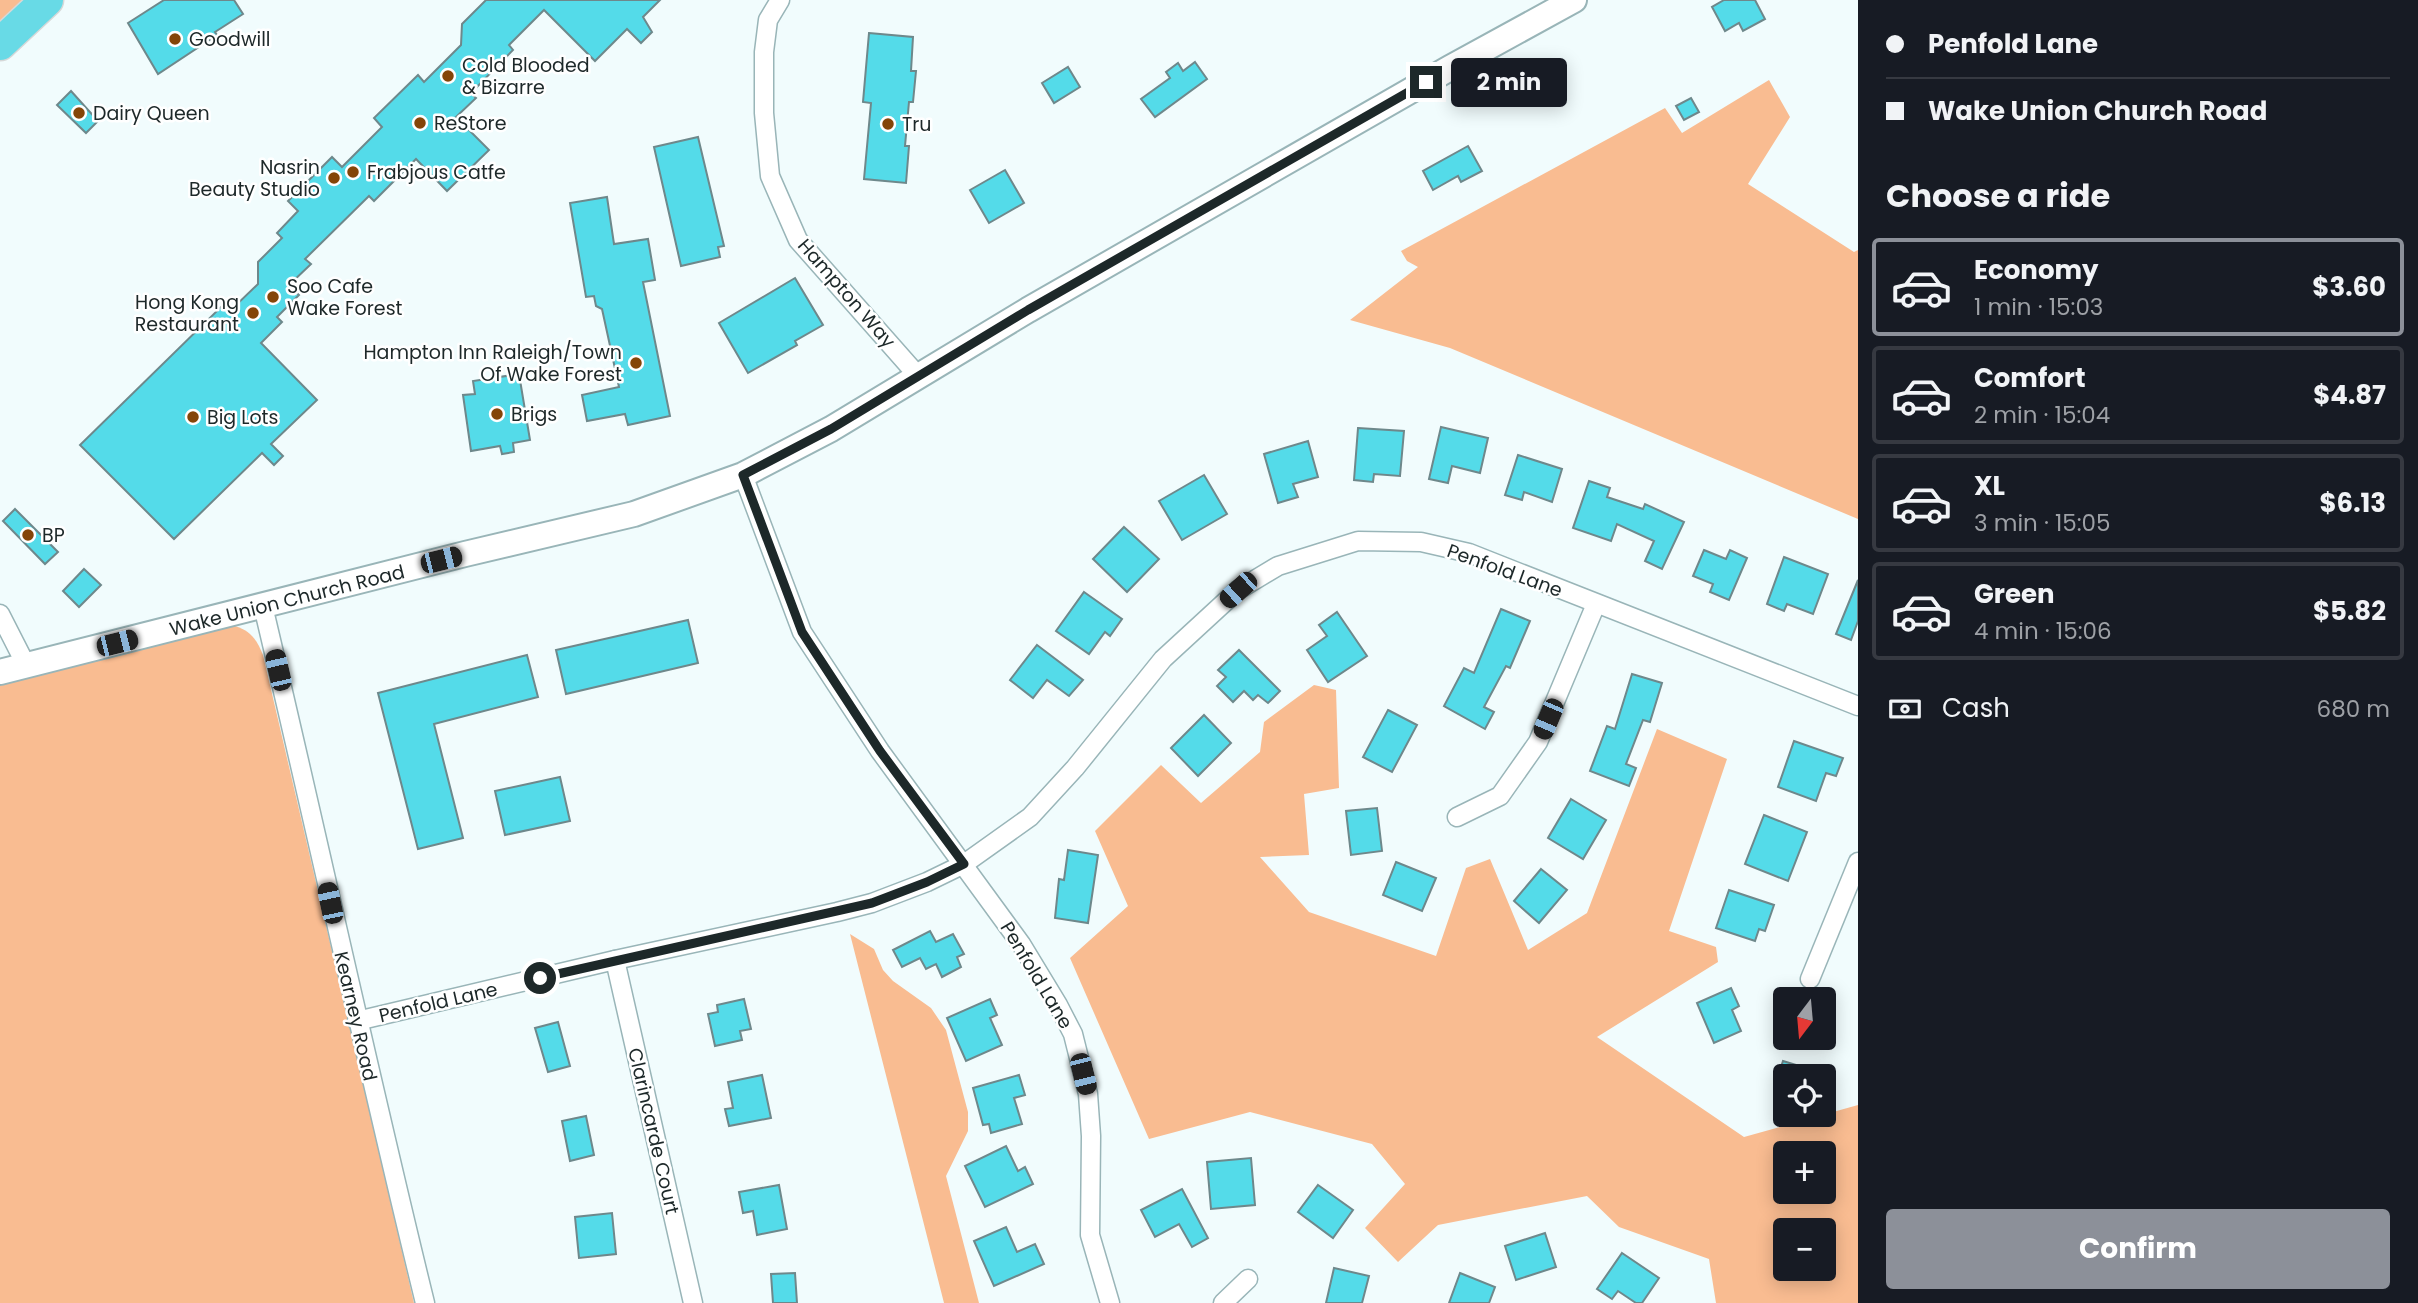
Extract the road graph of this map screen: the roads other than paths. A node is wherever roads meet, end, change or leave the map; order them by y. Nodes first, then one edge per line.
1 (47, 0) edge
2 (780, 0) edge
3 (1574, 0) edge
4 (0, 44) edge
5 (919, 377) junction
6 (743, 475) junction
7 (1596, 604) junction
8 (263, 606) junction
9 (0, 614) edge
10 (26, 665) junction
11 (0, 672) edge
12 (1858, 706) edge
13 (1457, 817) dead end
14 (1858, 862) edge
15 (964, 864) junction
16 (615, 960) junction
17 (1810, 979) dead end
18 (357, 1021) junction
19 (1248, 1279) dead end
20 (425, 1303) edge
21 (694, 1303) edge
22 (1110, 1303) edge
23 (1223, 1303) edge

1 - 4 highway
2 - 5 street, Hampton Way
3 - 5 street, Wake Union Church Road
5 - 6 street, Wake Union Church Road
6 - 8 street, Wake Union Church Road
6 - 15 street
7 - 12 street, Penfold Lane
7 - 13 street
7 - 15 street, Penfold Lane
8 - 10 street, Wake Union Church Road
8 - 18 street, Kearney Road
9 - 10 street
10 - 11 street, Wake Union Church Road
14 - 17 street
15 - 16 street, Penfold Lane
15 - 22 street, Penfold Lane
16 - 18 street, Penfold Lane
16 - 21 street, Clarincarde Court
18 - 20 street, Kearney Road
19 - 23 street

